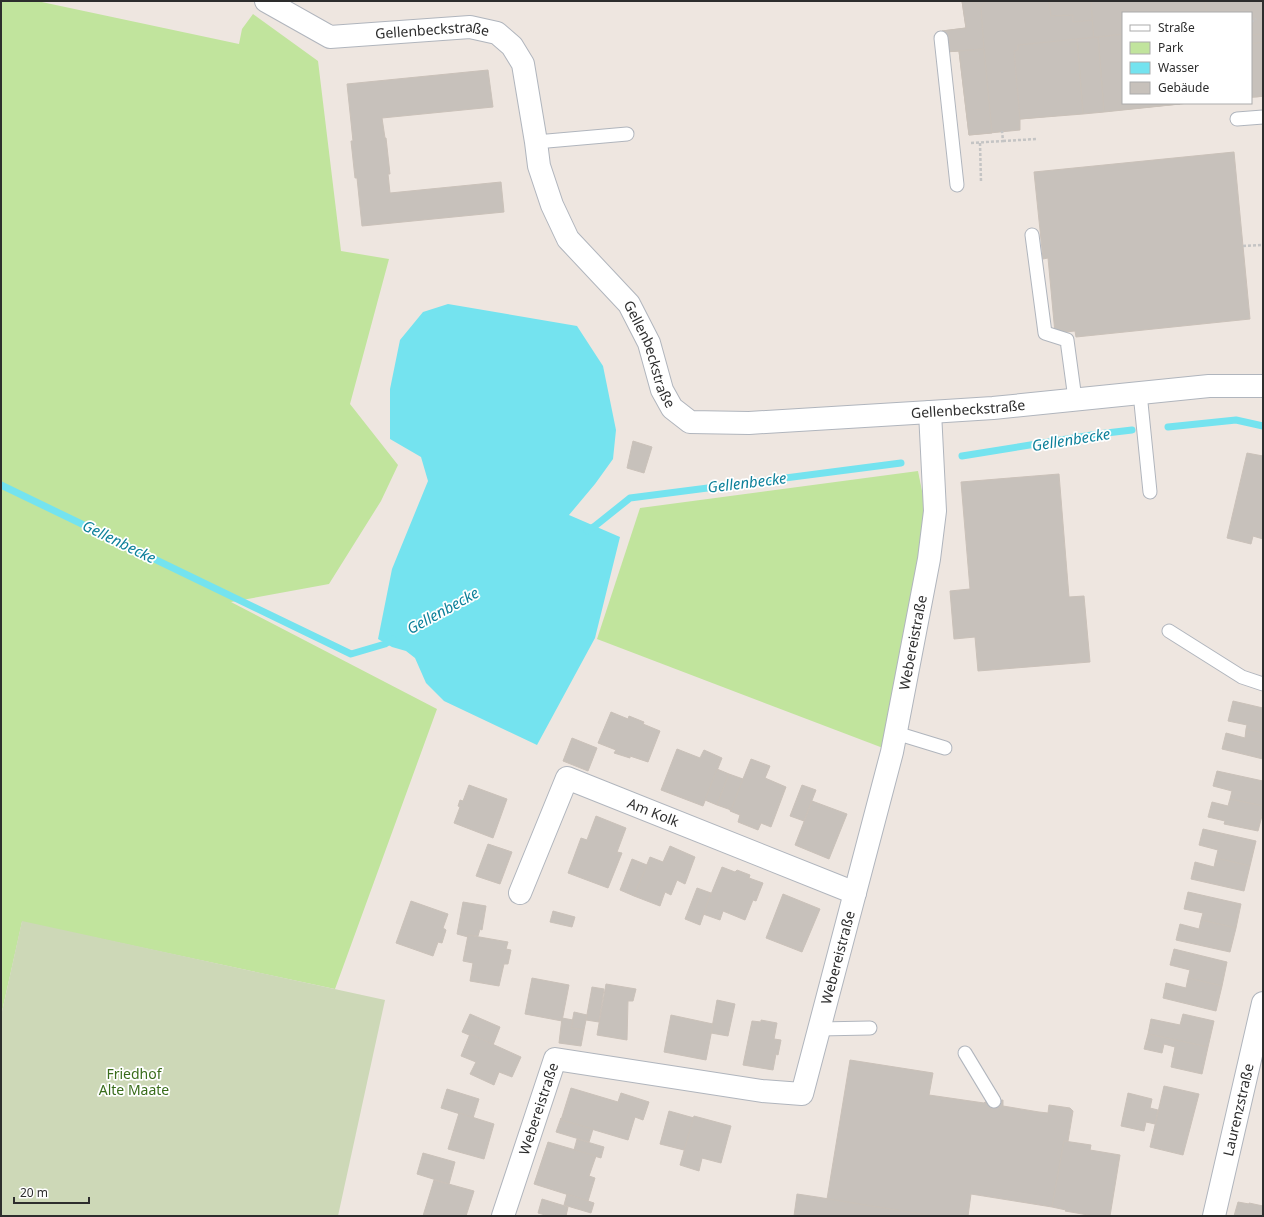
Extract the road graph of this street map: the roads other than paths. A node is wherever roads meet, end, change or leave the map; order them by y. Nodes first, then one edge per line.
1 (266, 1) edge
2 (941, 38) dead end
3 (1263, 116) edge
4 (1237, 119) dead end
5 (627, 134) dead end
6 (536, 142) junction
7 (957, 185) dead end
8 (1032, 236) dead end
9 (1263, 386) edge
10 (1140, 393) junction
11 (1075, 399) junction
12 (930, 412) junction
13 (1150, 492) dead end
14 (1169, 631) dead end
15 (1263, 684) edge
16 (896, 733) junction
17 (945, 748) dead end
18 (520, 893) dead end
19 (855, 894) junction
20 (1263, 1003) edge
21 (870, 1028) dead end
22 (820, 1029) junction
23 (965, 1054) dead end
24 (994, 1101) dead end
25 (503, 1216) edge
26 (1214, 1216) edge

1 - 6 street, Gellenbeckstraße
2 - 7 lane
3 - 4 lane
5 - 6 lane
6 - 12 street, Gellenbeckstraße
8 - 11 lane
9 - 10 street, Gellenbeckstraße
10 - 11 street, Gellenbeckstraße
10 - 13 lane
11 - 12 street, Gellenbeckstraße
12 - 16 street, Webereistraße
14 - 15 lane
16 - 17 lane
16 - 19 street, Webereistraße
18 - 19 street, Am Kolk
19 - 22 street, Webereistraße
20 - 26 street, Laurenzstraße
21 - 22 lane
22 - 25 street, Webereistraße
23 - 24 lane

